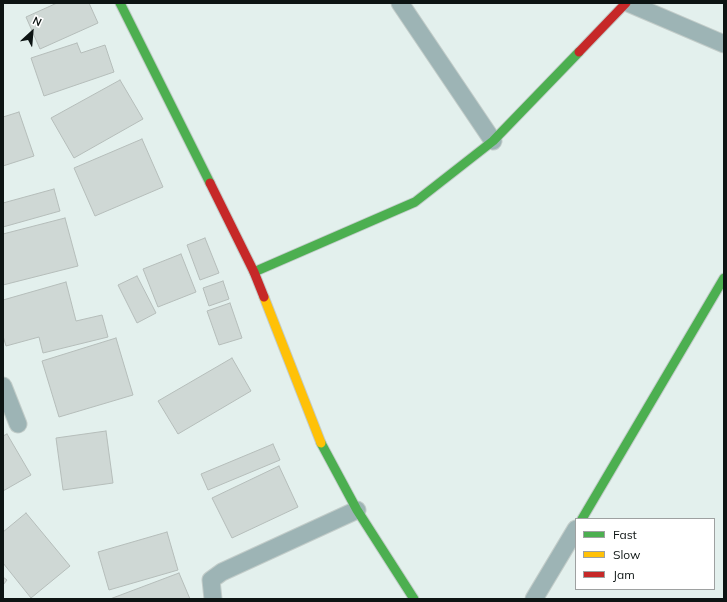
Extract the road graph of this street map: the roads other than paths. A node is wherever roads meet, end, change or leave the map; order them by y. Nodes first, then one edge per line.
1 (120, 3) edge
2 (400, 3) edge
3 (627, 3) edge
4 (724, 44) edge
5 (493, 141) junction
6 (254, 272) junction
7 (724, 278) edge
8 (3, 386) edge
9 (18, 424) dead end
10 (357, 510) junction
11 (583, 518) edge
12 (575, 531) edge
13 (213, 599) edge
14 (414, 599) edge
15 (534, 599) edge

1 - 6 street
2 - 5 street
3 - 4 street
3 - 5 street
5 - 6 street
6 - 10 street
7 - 11 street
8 - 9 street
10 - 13 street
10 - 14 street
12 - 15 street

